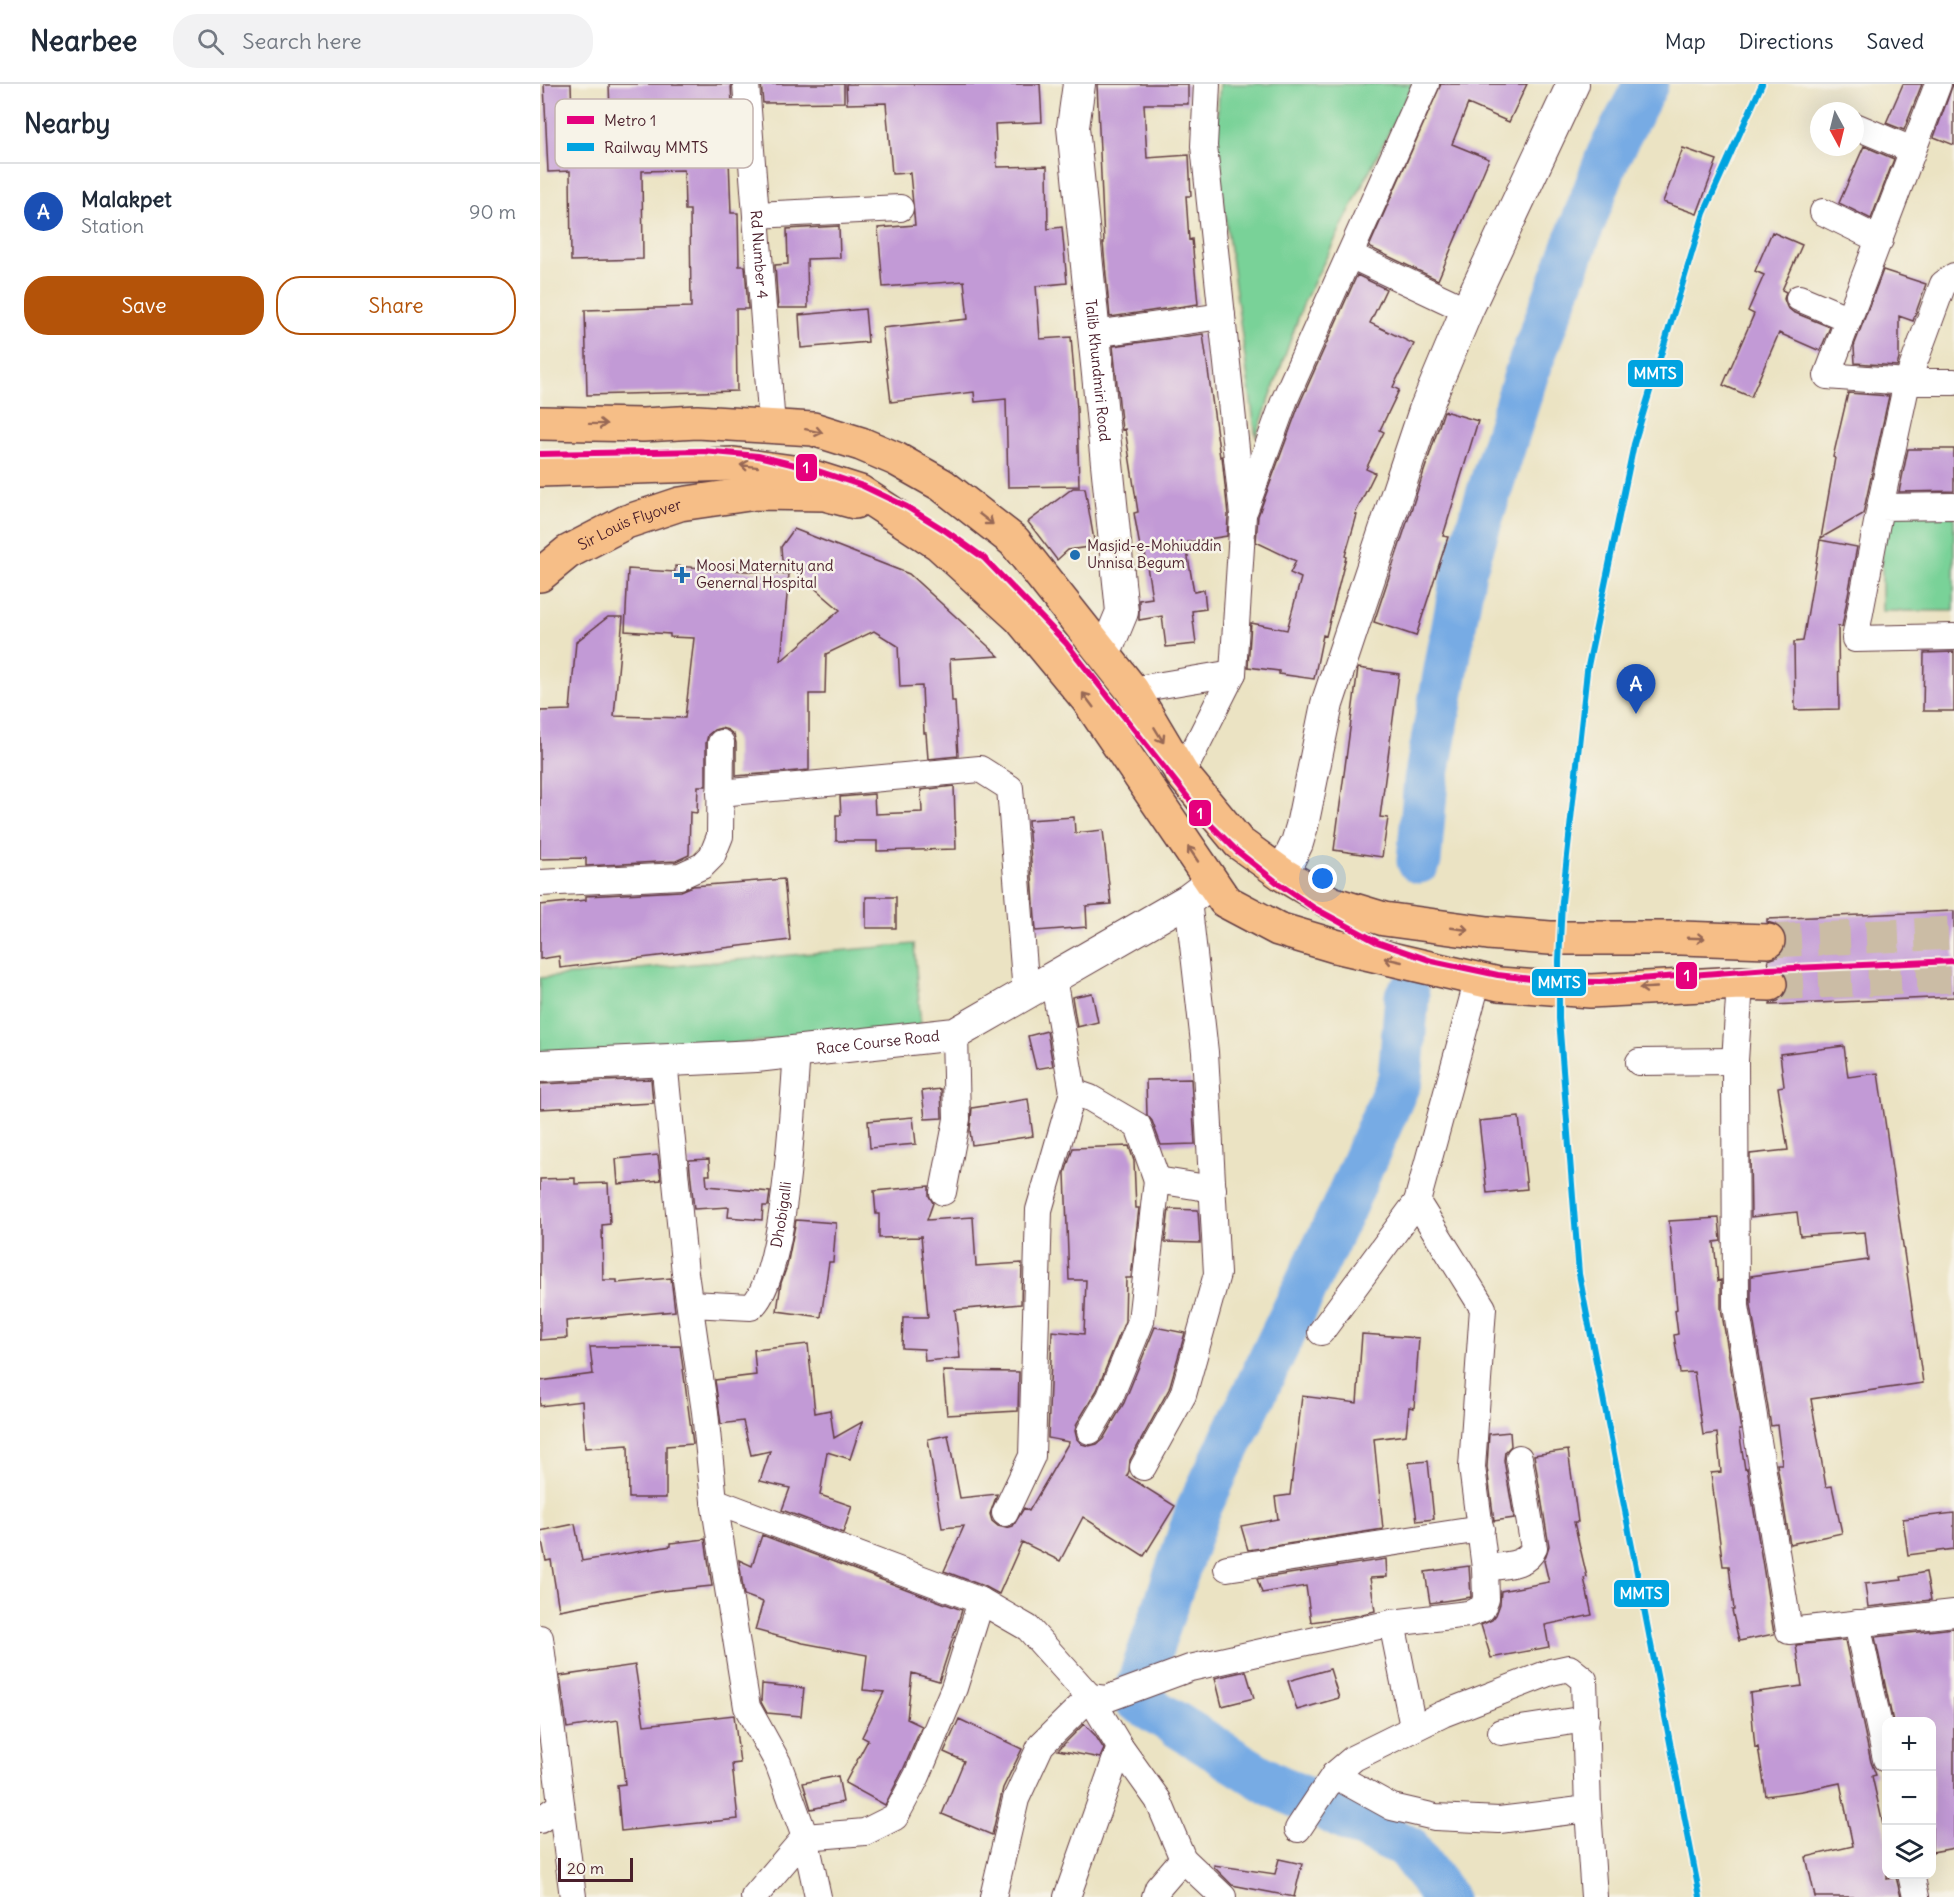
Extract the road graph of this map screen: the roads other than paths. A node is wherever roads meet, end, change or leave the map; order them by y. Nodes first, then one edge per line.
1 (746, 84) edge
2 (1079, 84) edge
3 (1207, 84) edge
4 (1426, 84) edge
5 (1573, 84) edge
6 (1938, 84) edge
7 (747, 99) edge
8 (1864, 130) edge
9 (1912, 150) junction
10 (752, 168) edge
11 (900, 208) dead end
12 (1823, 212) dead end
13 (756, 215) junction
14 (1880, 240) junction
15 (1350, 255) junction
16 (1954, 276) edge
17 (1799, 298) dead end
18 (1467, 310) junction
19 (1222, 316) junction
20 (1849, 319) junction
21 (1094, 334) junction
22 (1907, 382) junction
23 (1954, 382) edge
24 (540, 423) edge
25 (772, 426) junction
26 (540, 470) edge
27 (1954, 506) edge
28 (1880, 507) junction
29 (888, 512) junction
30 (1243, 515) junction
31 (540, 575) edge
32 (1954, 636) edge
33 (1105, 653) junction
34 (1233, 673) junction
35 (1132, 690) junction
36 (721, 743) dead end
37 (1182, 774) junction
38 (720, 793) junction
39 (1282, 874) junction
40 (540, 883) edge
41 (1200, 891) junction
42 (1768, 941) tunnel mouth
43 (1053, 978) junction
44 (1478, 979) junction
45 (1755, 983) joint
46 (1026, 994) junction
47 (955, 1034) junction
48 (797, 1051) junction
49 (664, 1060) junction
50 (1735, 1060) junction
51 (1639, 1062) dead end
52 (540, 1066) edge
53 (1073, 1092) junction
54 (1157, 1180) junction
55 (1213, 1189) junction
56 (943, 1192) dead end
57 (1417, 1202) junction
58 (690, 1304) junction
59 (1321, 1332) dead end
60 (1090, 1431) dead end
61 (1519, 1458) dead end
62 (1143, 1467) dead end
63 (714, 1501) junction
64 (1005, 1513) dead end
65 (1480, 1529) junction
66 (1227, 1568) dead end
67 (1485, 1568) junction
68 (981, 1601) junction
69 (1954, 1613) edge
70 (1392, 1623) junction
71 (1857, 1623) junction
72 (540, 1638) edge
73 (1098, 1698) junction
74 (1586, 1719) junction
75 (1413, 1727) junction
76 (1501, 1732) dead end
77 (1882, 1736) edge
78 (1120, 1747) junction
79 (1334, 1775) junction
80 (561, 1805) junction
81 (1588, 1809) junction
82 (540, 1820) edge
83 (1298, 1829) dead end
84 (805, 1837) junction
85 (1184, 1859) junction
86 (1912, 1879) edge
87 (573, 1897) edge
88 (754, 1897) edge
89 (818, 1897) edge
90 (993, 1897) edge
91 (1067, 1897) edge
92 (1155, 1897) edge
93 (1222, 1897) edge
94 (1594, 1897) edge
95 (1916, 1897) edge

1 - 7 street, Rd Number 4
2 - 21 street, Talib Khundmiri Road
3 - 19 street
4 - 15 street
5 - 18 street
6 - 9 street
8 - 9 street
9 - 14 street
10 - 13 street, Rd Number 4
11 - 13 street
12 - 14 street
13 - 25 street, Rd Number 4
14 - 20 street
15 - 18 street
15 - 30 street
16 - 22 street
17 - 20 street
18 - 39 street
19 - 21 street
19 - 30 street
20 - 22 street
21 - 33 street, Talib Khundmiri Road
22 - 23 street
22 - 28 street
24 -> 25 main road
25 -> 33 main road
29 -> 26 main road
27 - 28 street
28 - 32 street
29 - 31 main road, Sir Louis Flyover
41 -> 29 main road
30 - 34 street
33 - 35 main road
34 - 35 street
34 - 37 street
35 -> 37 main road
36 - 38 street
37 - 39 main road
38 - 40 street
38 - 46 street
39 -> 42 main road
41 - 43 street, Race Course Road
44 -> 41 main road
41 - 55 street
43 - 46 street, Race Course Road
43 - 53 street
45 -> 44 main road
44 - 57 street
45 - 50 street
46 - 47 street, Race Course Road
47 - 48 street, Race Course Road
47 - 56 street
48 - 49 street, Race Course Road
48 - 58 street, Dhobigalli
49 - 52 street, Race Course Road
49 - 58 street
50 - 51 street
50 - 71 street
53 - 54 street
53 - 64 street
54 - 55 street
54 - 60 street
55 - 62 street
57 - 59 street
57 - 65 street
58 - 63 street
61 - 67 street
63 - 68 street
63 - 84 street
65 - 66 street
65 - 67 street
67 - 70 street
68 - 73 street
68 - 84 street
69 - 71 street
70 - 73 street
70 - 75 street
71 - 77 street
72 - 80 street
73 - 78 street
73 - 90 street
74 - 75 street
74 - 76 street
74 - 81 street
75 - 79 street
78 - 85 street
78 - 91 street
79 - 81 street
79 - 83 street
80 - 82 street
80 - 87 street
81 - 94 street
84 - 88 street
84 - 89 street
85 - 92 street
85 - 93 street
86 - 95 street

